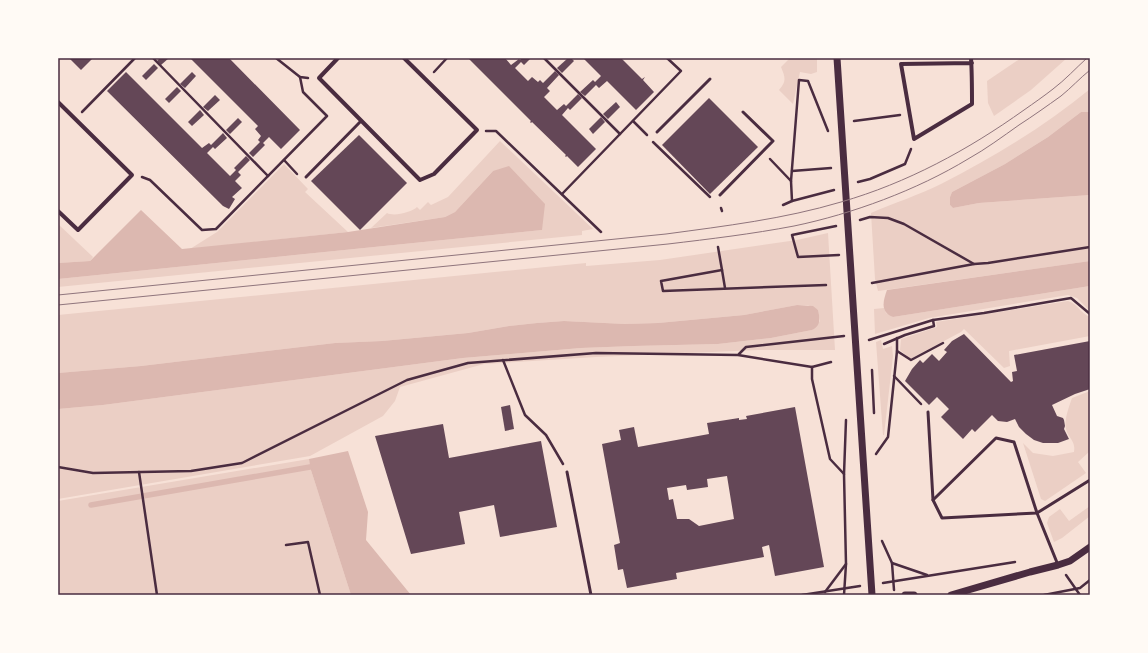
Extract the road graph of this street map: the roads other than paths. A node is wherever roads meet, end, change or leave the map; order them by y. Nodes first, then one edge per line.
1 (338, 58) edge
2 (404, 58) edge
3 (837, 58) edge
4 (972, 60) edge
5 (710, 79) dead end
6 (58, 102) edge
7 (743, 112) dead end
8 (361, 121) junction
9 (657, 132) dead end
10 (306, 177) road end
11 (720, 195) road end
12 (58, 211) edge
13 (928, 412) road end
14 (567, 472) road end
15 (1090, 480) edge
16 (933, 500) junction
17 (1037, 513) junction
18 (1090, 547) edge
19 (1058, 565) junction
20 (591, 595) edge
21 (872, 595) edge
22 (905, 595) edge
23 (914, 595) edge
24 (951, 595) edge

1 - 8 street
2 - 8 street
3 - 21 street
4 - 4 street
5 - 9 lane
6 - 12 street
7 - 11 lane
8 - 10 lane
13 - 16 lane
14 - 20 lane
15 - 17 lane
16 - 17 lane
16 - 17 lane
17 - 19 lane
18 - 19 street
19 - 24 street
22 - 23 street

